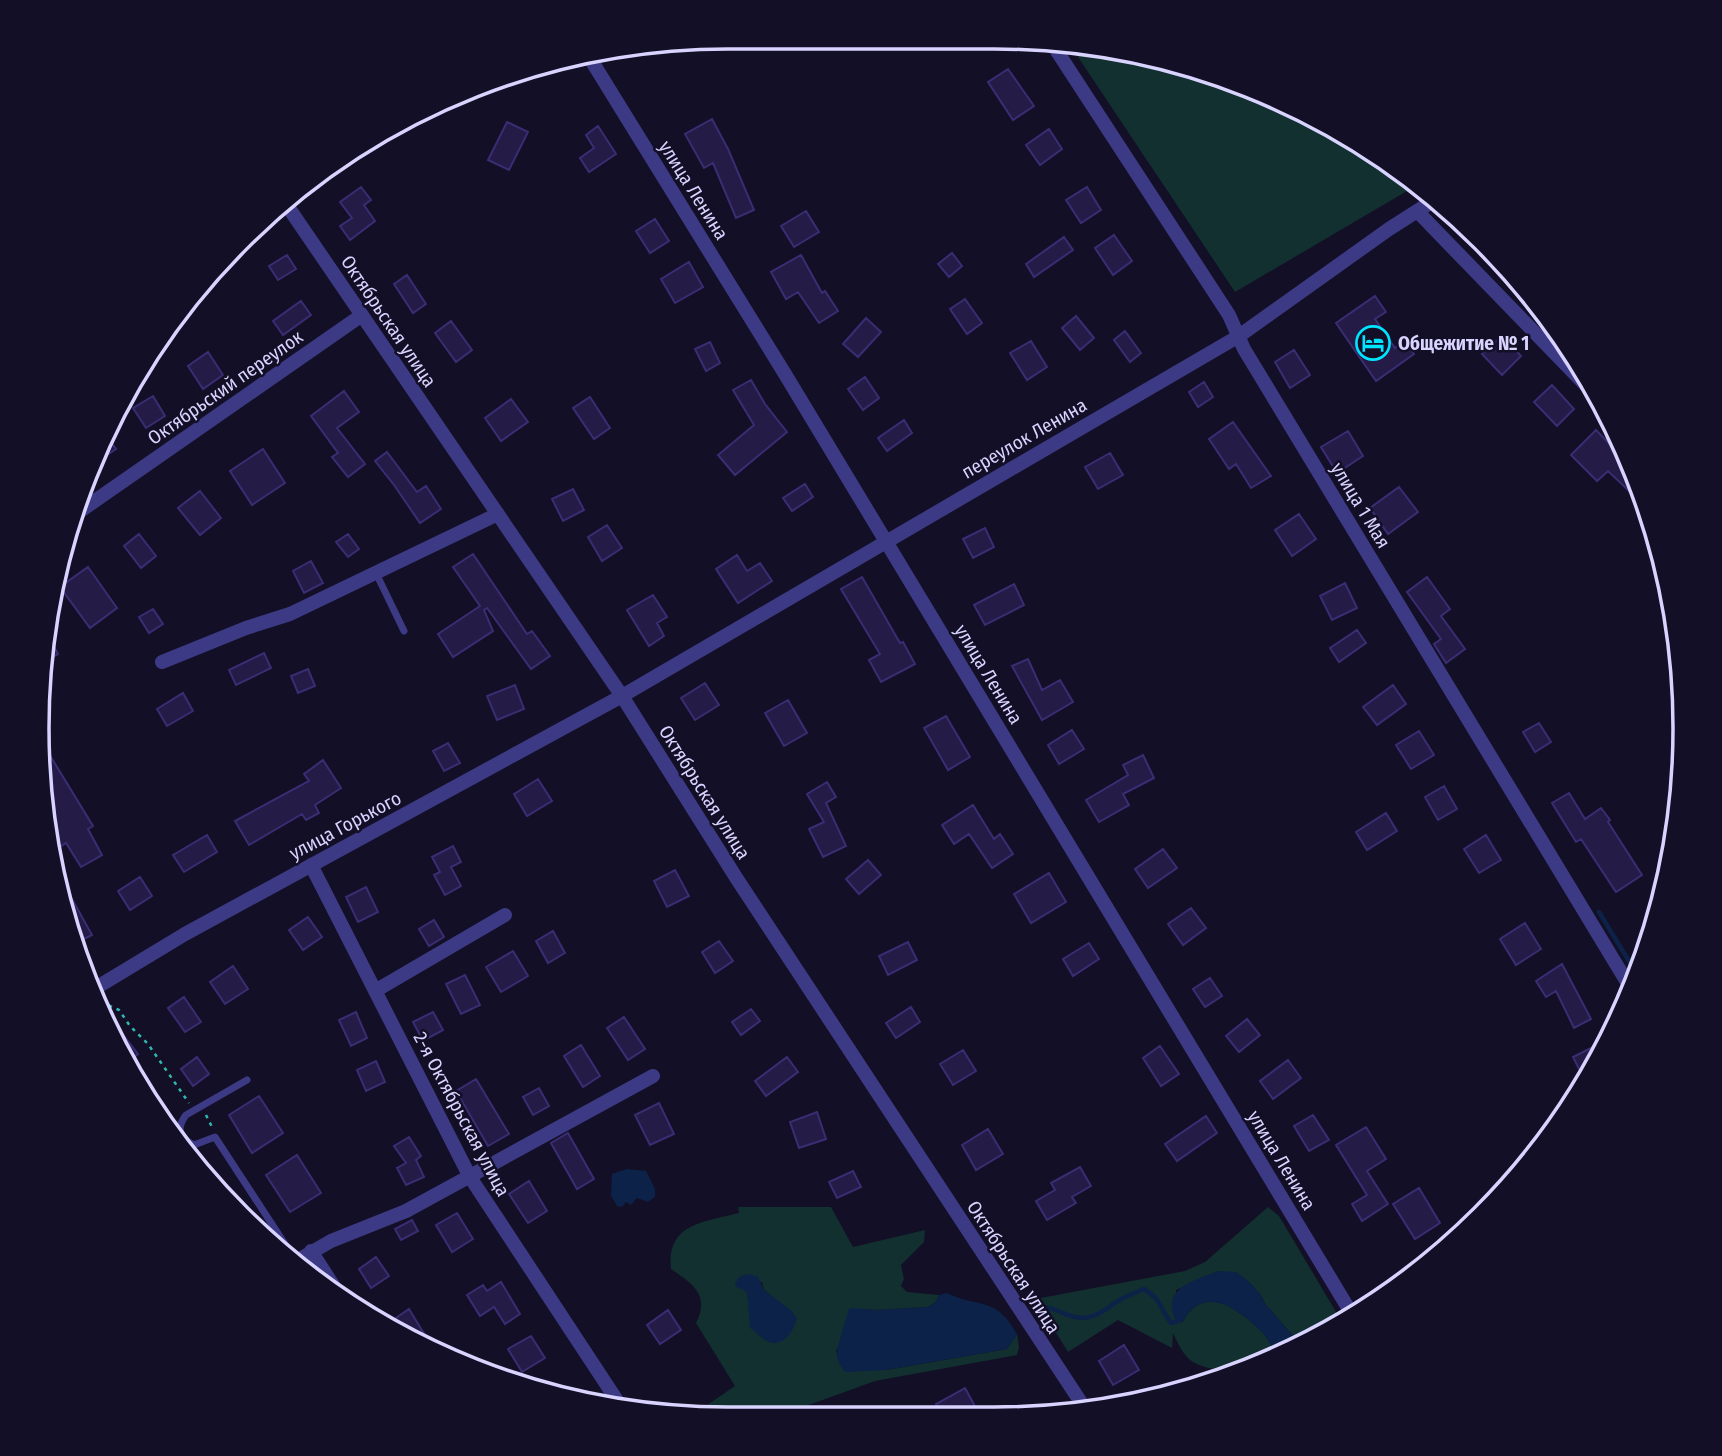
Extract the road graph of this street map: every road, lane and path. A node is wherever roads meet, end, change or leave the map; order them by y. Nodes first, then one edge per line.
1 (1058, 52) edge
2 (593, 63) edge
3 (1426, 205) edge
4 (290, 210) edge
5 (1417, 211) junction
6 (362, 315) junction
7 (1239, 335) junction
8 (1570, 369) edge
9 (87, 503) edge
10 (498, 514) junction
11 (886, 541) junction
12 (375, 573) junction
13 (404, 631) dead end
14 (162, 662) dead end
15 (622, 696) junction
16 (311, 865) junction
17 (505, 915) dead end
18 (1625, 978) edge
19 (101, 989) edge
20 (375, 991) junction
21 (108, 1005) edge
22 (653, 1076) dead end
23 (247, 1080) dead end
24 (197, 1109) junction
25 (179, 1128) edge
26 (215, 1137) junction
27 (190, 1142) edge
28 (470, 1177) junction
29 (279, 1237) edge
30 (311, 1251) junction
31 (303, 1257) edge
32 (327, 1276) edge
33 (1348, 1307) edge
34 (615, 1397) edge
35 (1080, 1401) edge

1 - 7 street, улица 1 Мая
2 - 11 street, улица Ленина
3 - 5 street, переулок Ленина
4 - 6 street, Октябрьская улица
5 - 7 street, переулок Ленина
5 - 8 street
6 - 9 street, Октябрьский переулок
6 - 10 street, Октябрьская улица
7 - 11 street, переулок Ленина
7 - 18 street, улица 1 Мая
10 - 12 street
10 - 15 street, Октябрьская улица
11 - 15 street, переулок Ленина
11 - 33 street, улица Ленина
12 - 13 lane
12 - 14 street
15 - 16 street, улица Горького
15 - 35 street, Октябрьская улица
16 - 19 street, улица Горького
16 - 20 street, 2-я Октябрьская улица
17 - 20 street
20 - 28 street, 2-я Октябрьская улица
21 - 24 path
22 - 28 street
23 - 24 lane
24 - 25 lane
24 - 26 path
26 - 27 lane
26 - 29 lane
28 - 30 street
28 - 34 street, 2-я Октябрьская улица
30 - 31 street
30 - 32 street

